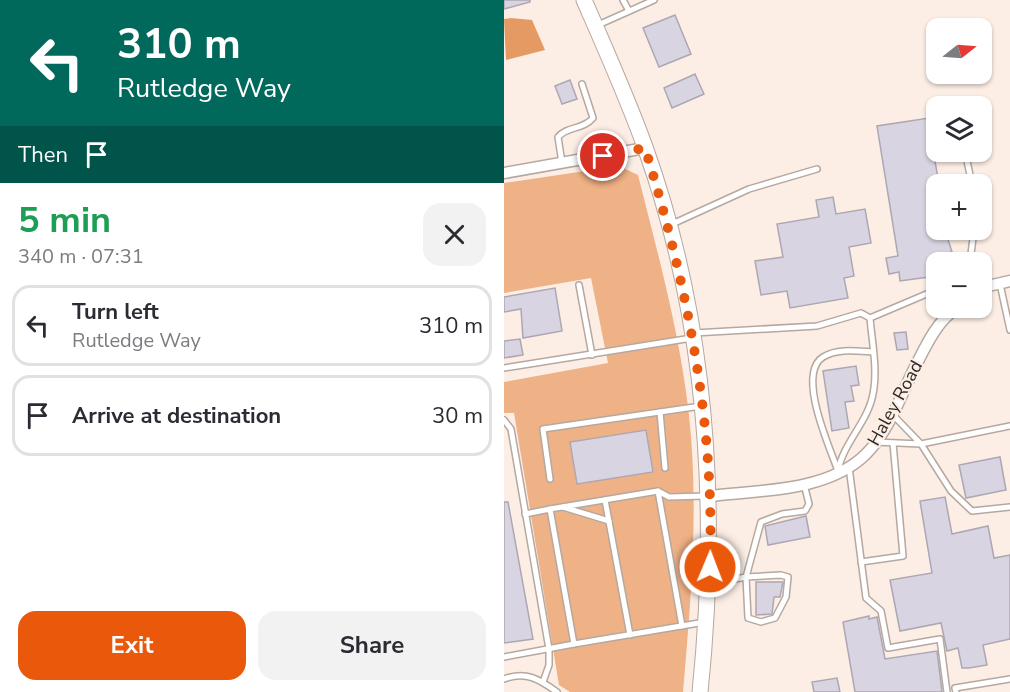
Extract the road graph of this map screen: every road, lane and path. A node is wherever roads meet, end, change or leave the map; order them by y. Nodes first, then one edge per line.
1 (584, 0) edge
2 (623, 0) edge
3 (654, 0) edge
4 (628, 11) junction
5 (595, 26) junction
6 (582, 84) dead end
7 (645, 148) junction
8 (562, 163) junction
9 (817, 169) dead end
10 (504, 173) edge
11 (669, 225) junction
12 (1005, 282) edge
13 (579, 285) dead end
14 (926, 294) edge
15 (1007, 304) edge
16 (870, 318) junction
17 (948, 318) edge
18 (1010, 330) edge
19 (693, 336) junction
20 (873, 352) junction
21 (592, 355) junction
22 (504, 368) edge
23 (702, 405) junction
24 (660, 412) junction
25 (892, 414) junction
26 (504, 420) edge
27 (1010, 426) edge
28 (875, 442) junction
29 (893, 443) junction
30 (921, 444) junction
31 (849, 465) junction
32 (665, 468) dead end
33 (838, 473) junction
34 (550, 479) dead end
35 (804, 483) junction
36 (658, 491) junction
37 (710, 496) junction
38 (605, 500) junction
39 (561, 507) junction
40 (1010, 507) edge
41 (550, 509) junction
42 (525, 514) junction
43 (609, 521) junction
44 (861, 562) junction
45 (746, 577) junction
46 (709, 579) junction
47 (707, 621) junction
48 (682, 626) junction
49 (630, 634) junction
50 (573, 644) junction
51 (549, 649) junction
52 (504, 657) edge
53 (504, 679) edge
54 (1010, 679) edge
55 (543, 682) junction
56 (558, 692) edge
57 (700, 692) edge
58 (947, 692) edge
59 (956, 692) edge

1 - 5 main road
2 - 4 lane
3 - 4 lane
4 - 5 lane
5 - 7 main road
6 - 8 lane
7 - 8 street
7 - 11 main road
8 - 10 street
9 - 11 lane
11 - 19 main road
12 - 15 lane
13 - 21 lane
14 - 16 lane
15 - 18 lane
16 - 19 lane
16 - 20 lane
17 - 25 street, Haley Road
19 - 21 lane
19 - 23 main road
20 - 33 lane
20 - 33 lane
21 - 22 lane
23 - 24 lane
23 - 37 main road
24 - 32 lane
24 - 34 lane
25 - 28 street, Haley Road
25 - 30 lane
26 - 42 lane
27 - 30 lane
28 - 29 lane
28 - 31 street, Haley Road
29 - 30 lane
29 - 44 lane
30 - 40 lane
31 - 33 street, Haley Road
31 - 44 lane
33 - 35 street, Haley Road
35 - 37 street, Haley Road
35 - 45 lane
36 - 37 lane
36 - 38 lane
36 - 48 lane
37 - 46 main road
38 - 39 lane
38 - 43 lane
39 - 41 lane
39 - 43 lane
41 - 42 lane
41 - 50 lane
42 - 51 lane
43 - 49 lane
44 - 58 lane
45 - 45 lane
45 - 46 lane
46 - 47 main road
47 - 48 lane
47 - 57 main road
48 - 49 lane
49 - 50 lane
50 - 51 lane
51 - 52 lane
51 - 55 lane
53 - 55 lane
54 - 59 lane
55 - 56 lane

